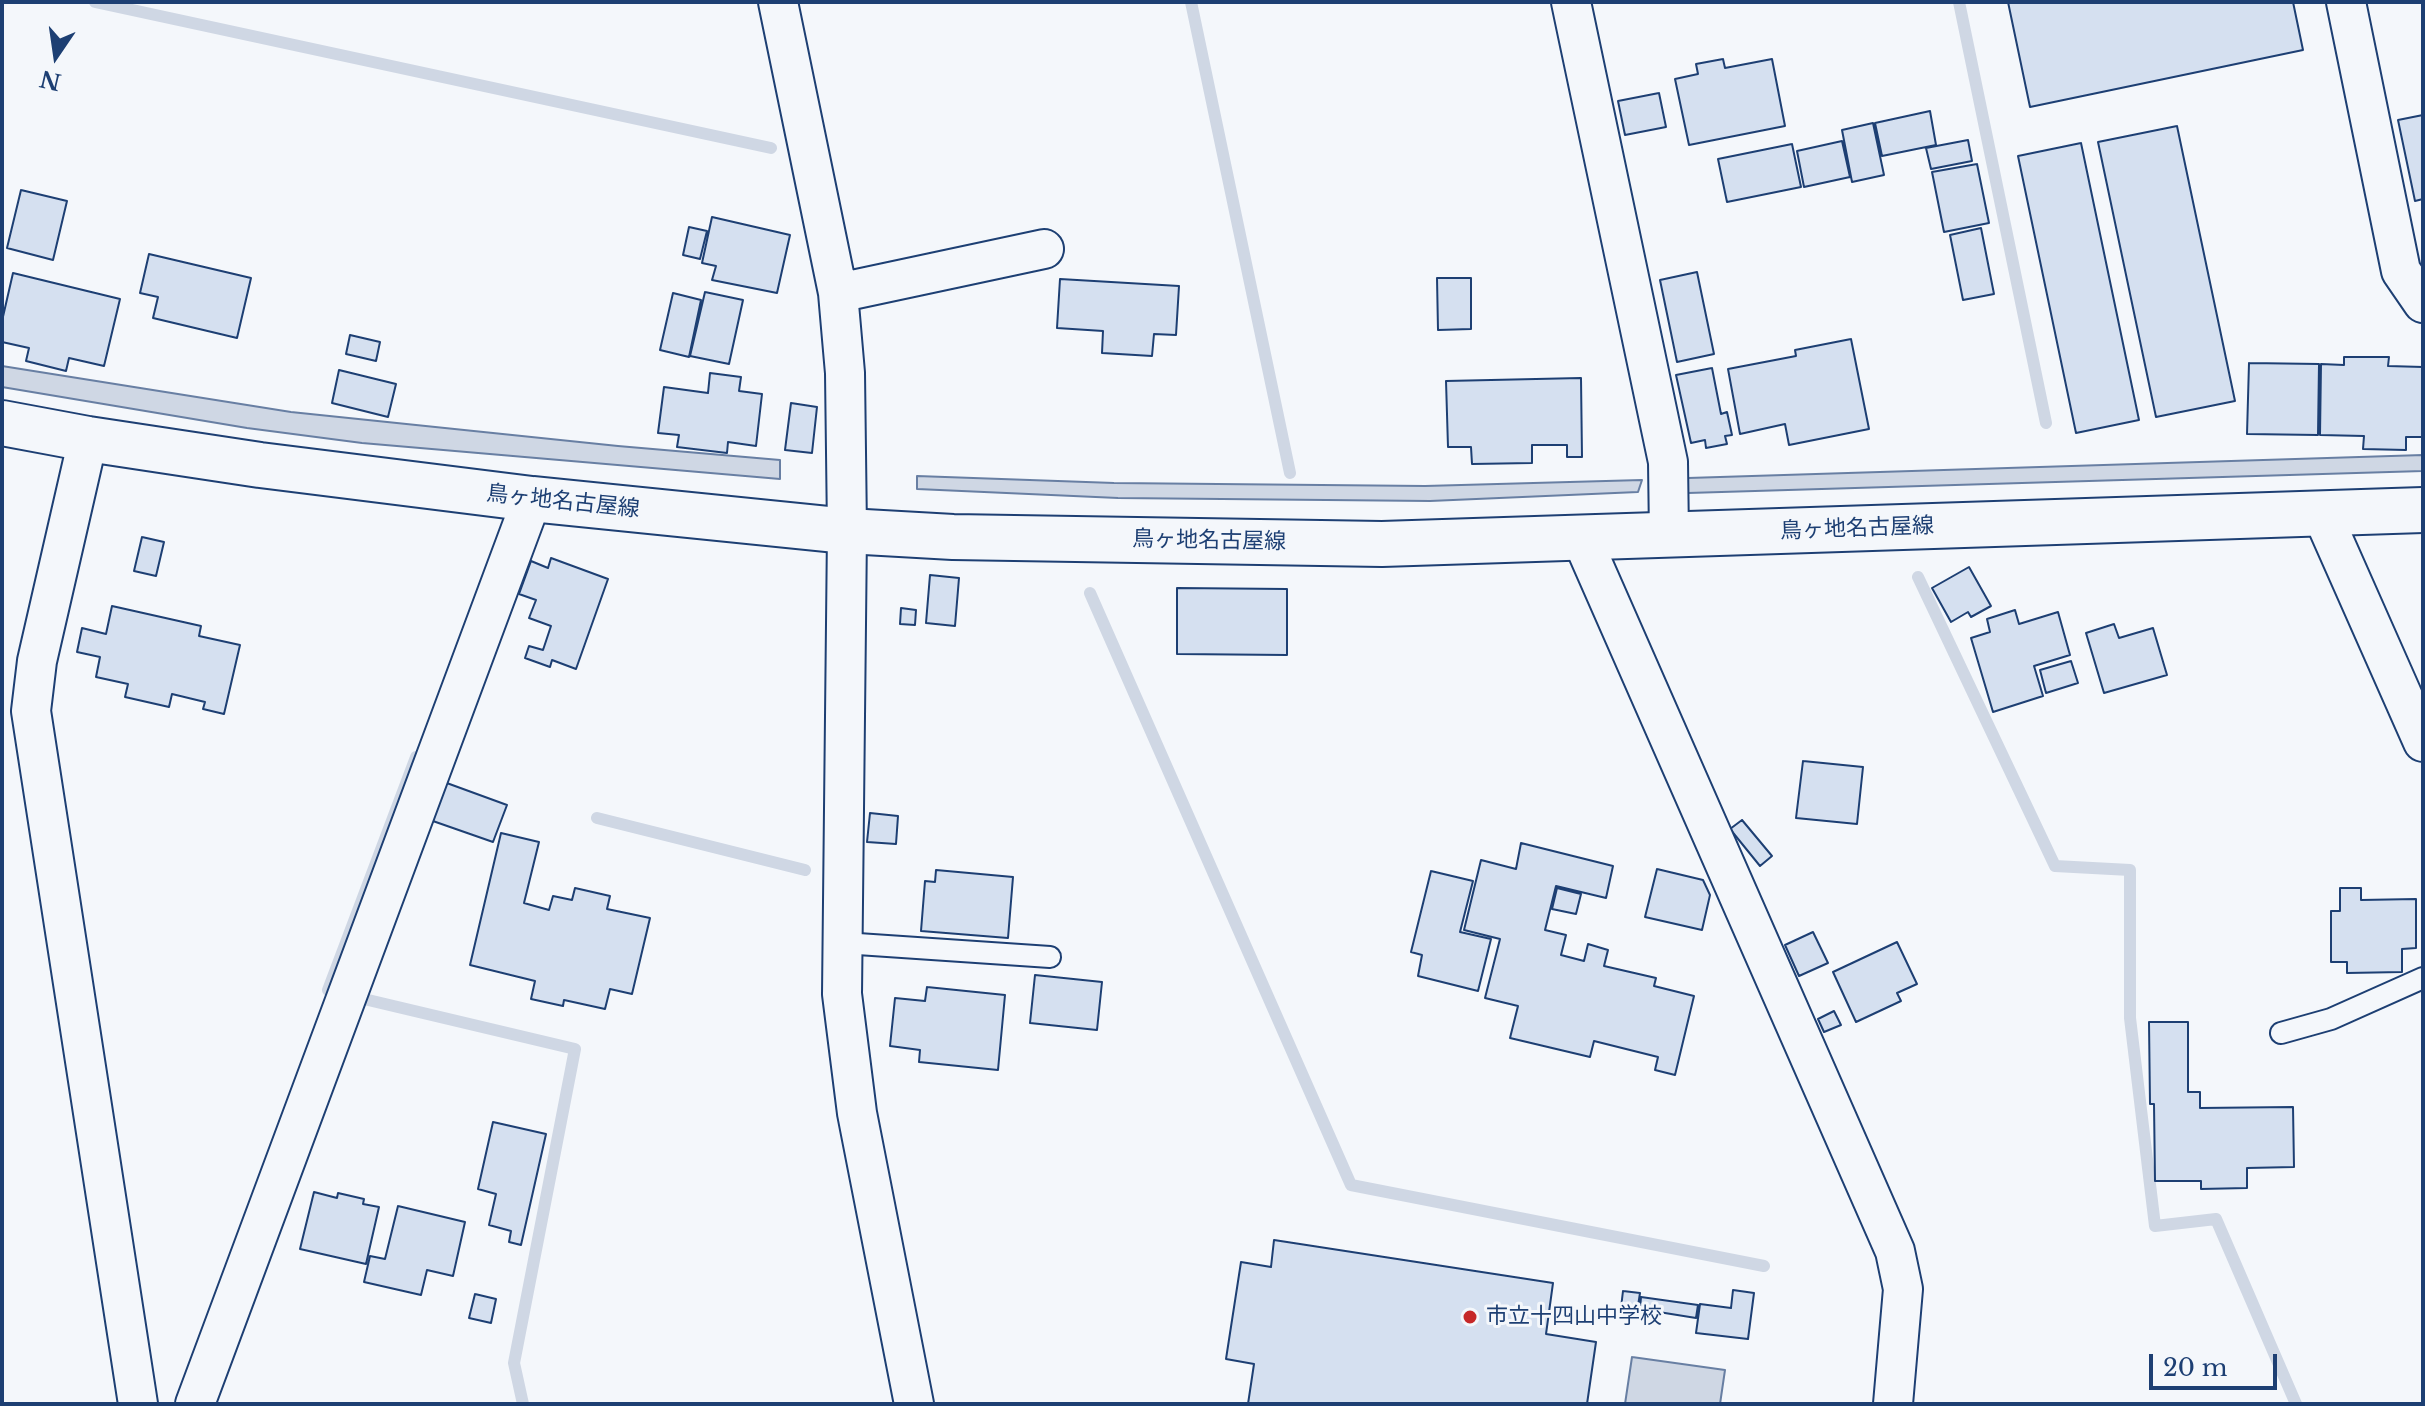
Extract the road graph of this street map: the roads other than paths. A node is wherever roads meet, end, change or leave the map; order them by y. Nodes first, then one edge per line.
1 (778, 2) edge
2 (1571, 2) edge
3 (2346, 2) edge
4 (1044, 249) dead end
5 (838, 293) junction
6 (2423, 303) edge
7 (2, 423) edge
8 (88, 439) junction
9 (532, 499) junction
10 (2423, 510) edge
11 (2322, 514) junction
12 (847, 531) junction
13 (1669, 535) junction
14 (1581, 537) junction
15 (2423, 742) edge
16 (843, 943) junction
17 (1050, 957) dead end
18 (2423, 978) edge
19 (2281, 1033) dead end
20 (138, 1404) edge
21 (195, 1404) edge
22 (914, 1404) edge
23 (1893, 1404) edge

1 - 5 street
2 - 13 street
3 - 6 street
4 - 5 street
5 - 12 street
7 - 8 main road, 鳥ヶ地名古屋線
8 - 9 main road, 鳥ヶ地名古屋線
8 - 20 street
9 - 12 main road, 鳥ヶ地名古屋線
9 - 21 street
10 - 11 main road, 鳥ヶ地名古屋線
11 - 13 main road, 鳥ヶ地名古屋線
11 - 15 street
12 - 14 main road, 鳥ヶ地名古屋線
12 - 16 street
13 - 14 main road, 鳥ヶ地名古屋線
14 - 23 street
16 - 17 lane
16 - 22 street
18 - 19 lane

